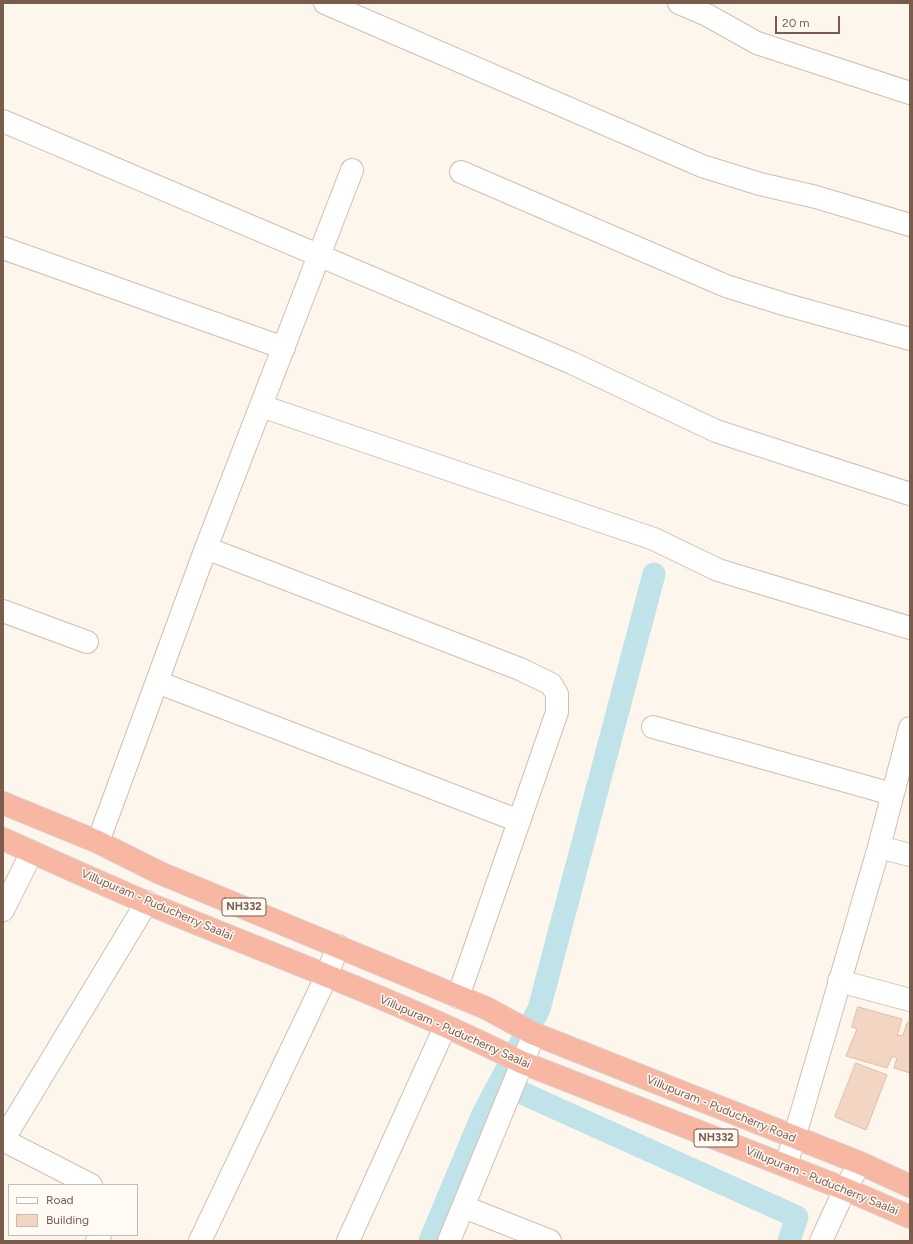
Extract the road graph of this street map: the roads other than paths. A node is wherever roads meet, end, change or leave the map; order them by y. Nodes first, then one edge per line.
1 (325, 3) edge
2 (679, 3) edge
3 (910, 93) edge
4 (3, 120) edge
5 (352, 170) dead end
6 (461, 172) dead end
7 (910, 225) edge
8 (3, 248) edge
9 (320, 255) junction
10 (910, 339) edge
11 (284, 348) junction
12 (261, 406) junction
13 (910, 494) edge
14 (206, 548) junction
15 (3, 611) edge
16 (910, 628) edge
17 (87, 642) dead end
18 (157, 682) junction
19 (653, 727) dead end
20 (910, 728) edge
21 (892, 794) junction
22 (3, 803) edge
23 (519, 822) junction
24 (69, 831) junction
25 (3, 839) edge
26 (98, 842) junction
27 (879, 847) junction
28 (32, 852) junction
29 (910, 855) edge
30 (57, 863) junction
31 (146, 902) junction
32 (3, 910) edge
33 (338, 946) junction
34 (327, 975) junction
35 (839, 981) junction
36 (458, 997) junction
37 (910, 1000) edge
38 (445, 1027) junction
39 (533, 1034) junction
40 (521, 1062) junction
41 (795, 1138) junction
42 (860, 1163) junction
43 (786, 1166) junction
44 (89, 1184) edge
45 (910, 1186) edge
46 (845, 1189) junction
47 (464, 1207) junction
48 (910, 1217) edge
49 (200, 1241) edge
50 (348, 1241) edge
51 (449, 1241) edge
52 (550, 1241) edge
53 (821, 1241) edge

1 - 7 street
2 - 3 street
4 - 9 street
5 - 9 street
6 - 10 street
8 - 11 street
9 - 11 street
9 - 13 street
11 - 12 street
12 - 14 street
12 - 16 street
14 - 18 street
14 - 23 street
15 - 17 street
18 - 23 street
18 - 26 street
19 - 21 street
20 - 21 street
21 - 27 street
22 - 24 highway, NH332
23 - 36 street
24 - 26 highway, NH332
24 - 30 highway
25 - 28 highway, Villupuram - Puducherry Saalai / NH332
26 - 33 highway, NH332
27 - 29 street
27 - 35 street
28 - 30 highway, Villupuram - Puducherry Saalai / NH332
28 - 32 street
30 - 31 highway, Villupuram - Puducherry Saalai / NH332
31 - 34 highway, Villupuram - Puducherry Saalai / NH332
31 - 44 street
33 - 34 street
33 - 36 highway, NH332
34 - 38 highway, Villupuram - Puducherry Saalai / NH332
34 - 49 street
35 - 37 street
35 - 41 street
36 - 39 highway, NH332
38 - 40 highway, Villupuram - Puducherry Saalai / NH332
38 - 50 street
39 - 40 street
39 - 41 highway, Villupuram - Puducherry Road / NH332
40 - 43 highway, Villupuram - Puducherry Saalai / NH332
40 - 47 street
41 - 42 highway, Villupuram - Puducherry Road / NH332
41 - 43 street
42 - 45 highway, Villupuram - Puducherry Road / NH332
42 - 46 street
43 - 46 highway, Villupuram - Puducherry Saalai / NH332
46 - 48 highway, Villupuram - Puducherry Saalai / NH332
46 - 53 street
47 - 51 street
47 - 52 street

